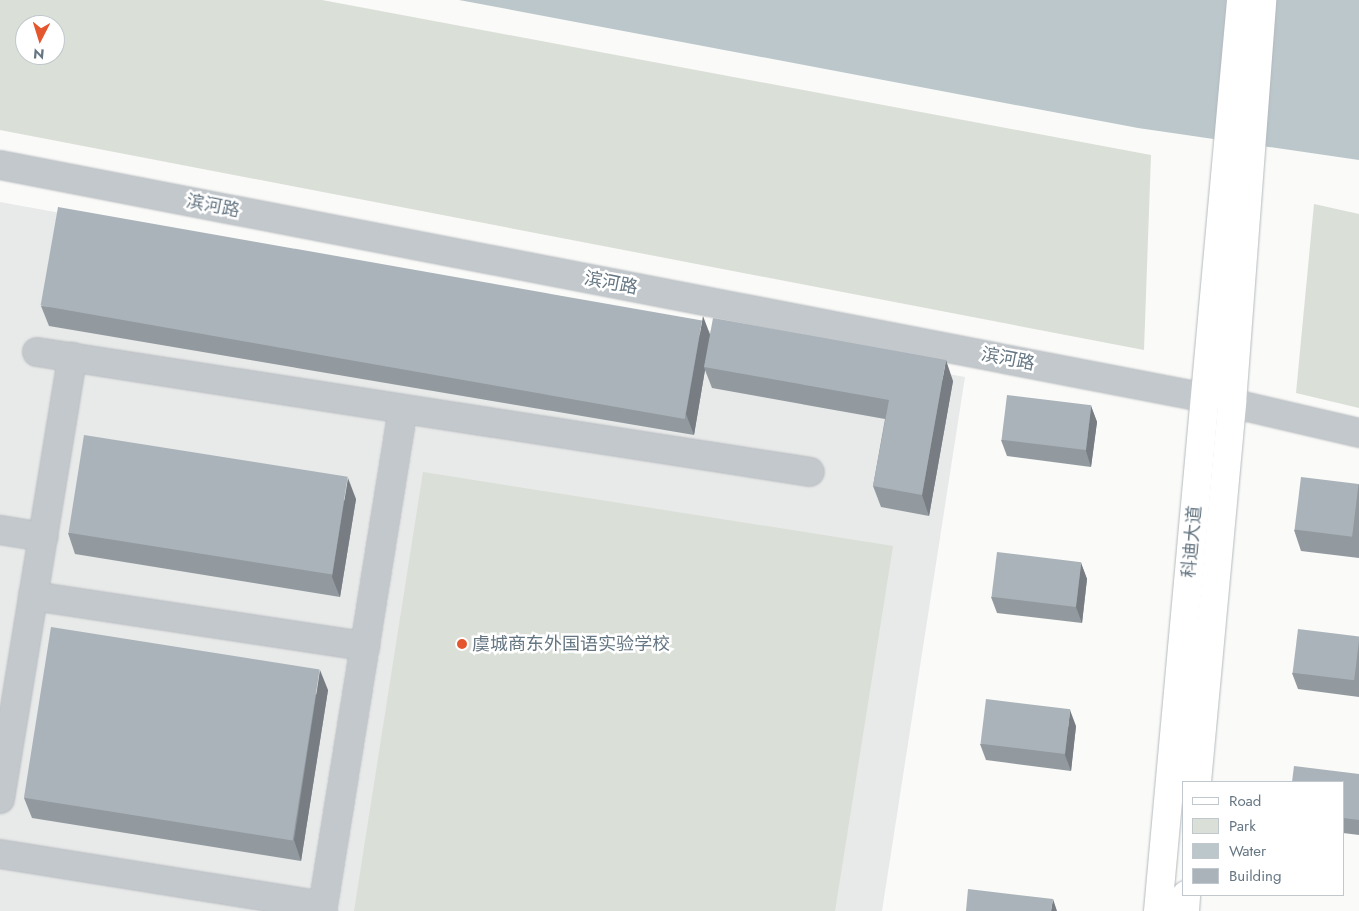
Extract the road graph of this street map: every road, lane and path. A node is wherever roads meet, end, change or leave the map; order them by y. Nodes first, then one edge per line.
1 (1242, 0) edge
2 (1262, 0) edge
3 (0, 165) edge
4 (1236, 174) junction
5 (37, 352) dead end
6 (72, 357) junction
7 (1220, 400) junction
8 (403, 409) junction
9 (1359, 432) edge
10 (810, 472) dead end
11 (0, 530) edge
12 (43, 537) junction
13 (33, 596) junction
14 (365, 646) junction
15 (1197, 781) edge
16 (0, 799) edge
17 (0, 854) edge
18 (1186, 896) edge
19 (323, 908) edge
20 (1158, 911) edge
21 (1185, 911) edge

1 - 4 main road
2 - 4 main road
3 - 7 street, 滨河路
4 - 7 main road, 科迪大道
5 - 6 street
6 - 8 street
6 - 12 street
7 - 9 street, 滨河路
7 - 15 main road, 科迪大道
7 - 20 main road, 科迪大道
8 - 10 street
8 - 14 street
11 - 12 street
12 - 13 street
13 - 14 street
13 - 16 street
14 - 19 street
17 - 19 street
18 - 21 main road

